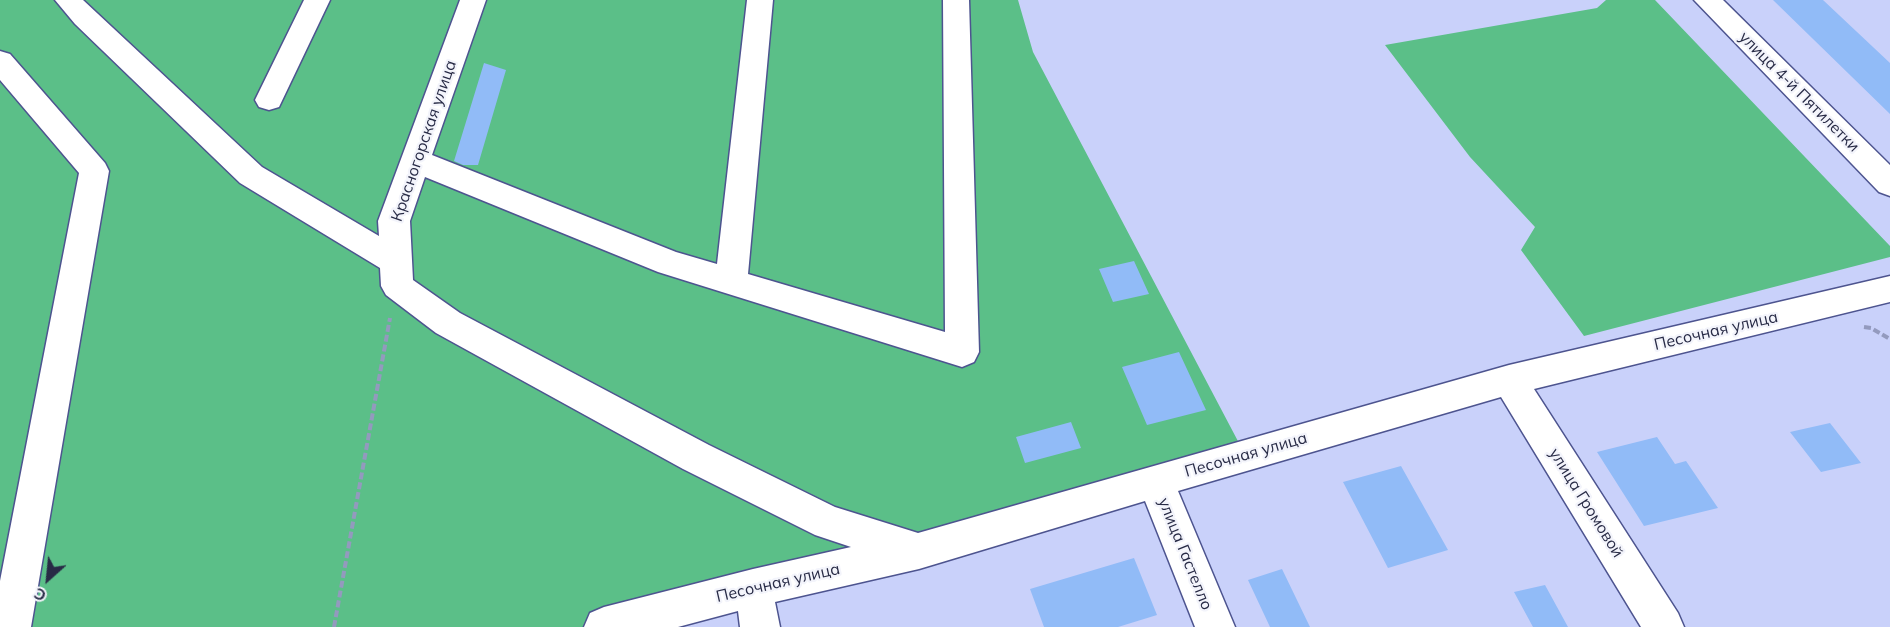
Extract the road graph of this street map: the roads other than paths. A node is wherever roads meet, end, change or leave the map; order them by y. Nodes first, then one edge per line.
1 (68, 0) edge
2 (317, 0) edge
3 (473, 0) edge
4 (760, 0) edge
5 (956, 0) edge
6 (1707, 0) edge
7 (0, 61) edge
8 (269, 100) dead end
9 (416, 161) junction
10 (1890, 184) edge
11 (396, 274) junction
12 (731, 282) junction
13 (1890, 289) edge
14 (1509, 380) junction
15 (1155, 481) junction
16 (919, 551) junction
17 (753, 588) junction
18 (10, 627) edge
19 (604, 627) edge
20 (760, 627) edge
21 (1215, 627) edge
22 (1664, 627) edge

1 - 11 street
2 - 8 street
3 - 9 street, Красногорская улица
4 - 12 street
5 - 12 street
6 - 10 street, улица 4-й Пятилетки
7 - 18 street
9 - 11 street, Красногорская улица
9 - 12 street
11 - 16 street
13 - 14 street, Песочная улица
14 - 15 street, Песочная улица
14 - 22 street, улица Громовой
15 - 16 street, Песочная улица
15 - 21 street, улица Гастелло
16 - 17 street, Песочная улица
17 - 19 street, Песочная улица
17 - 20 street

